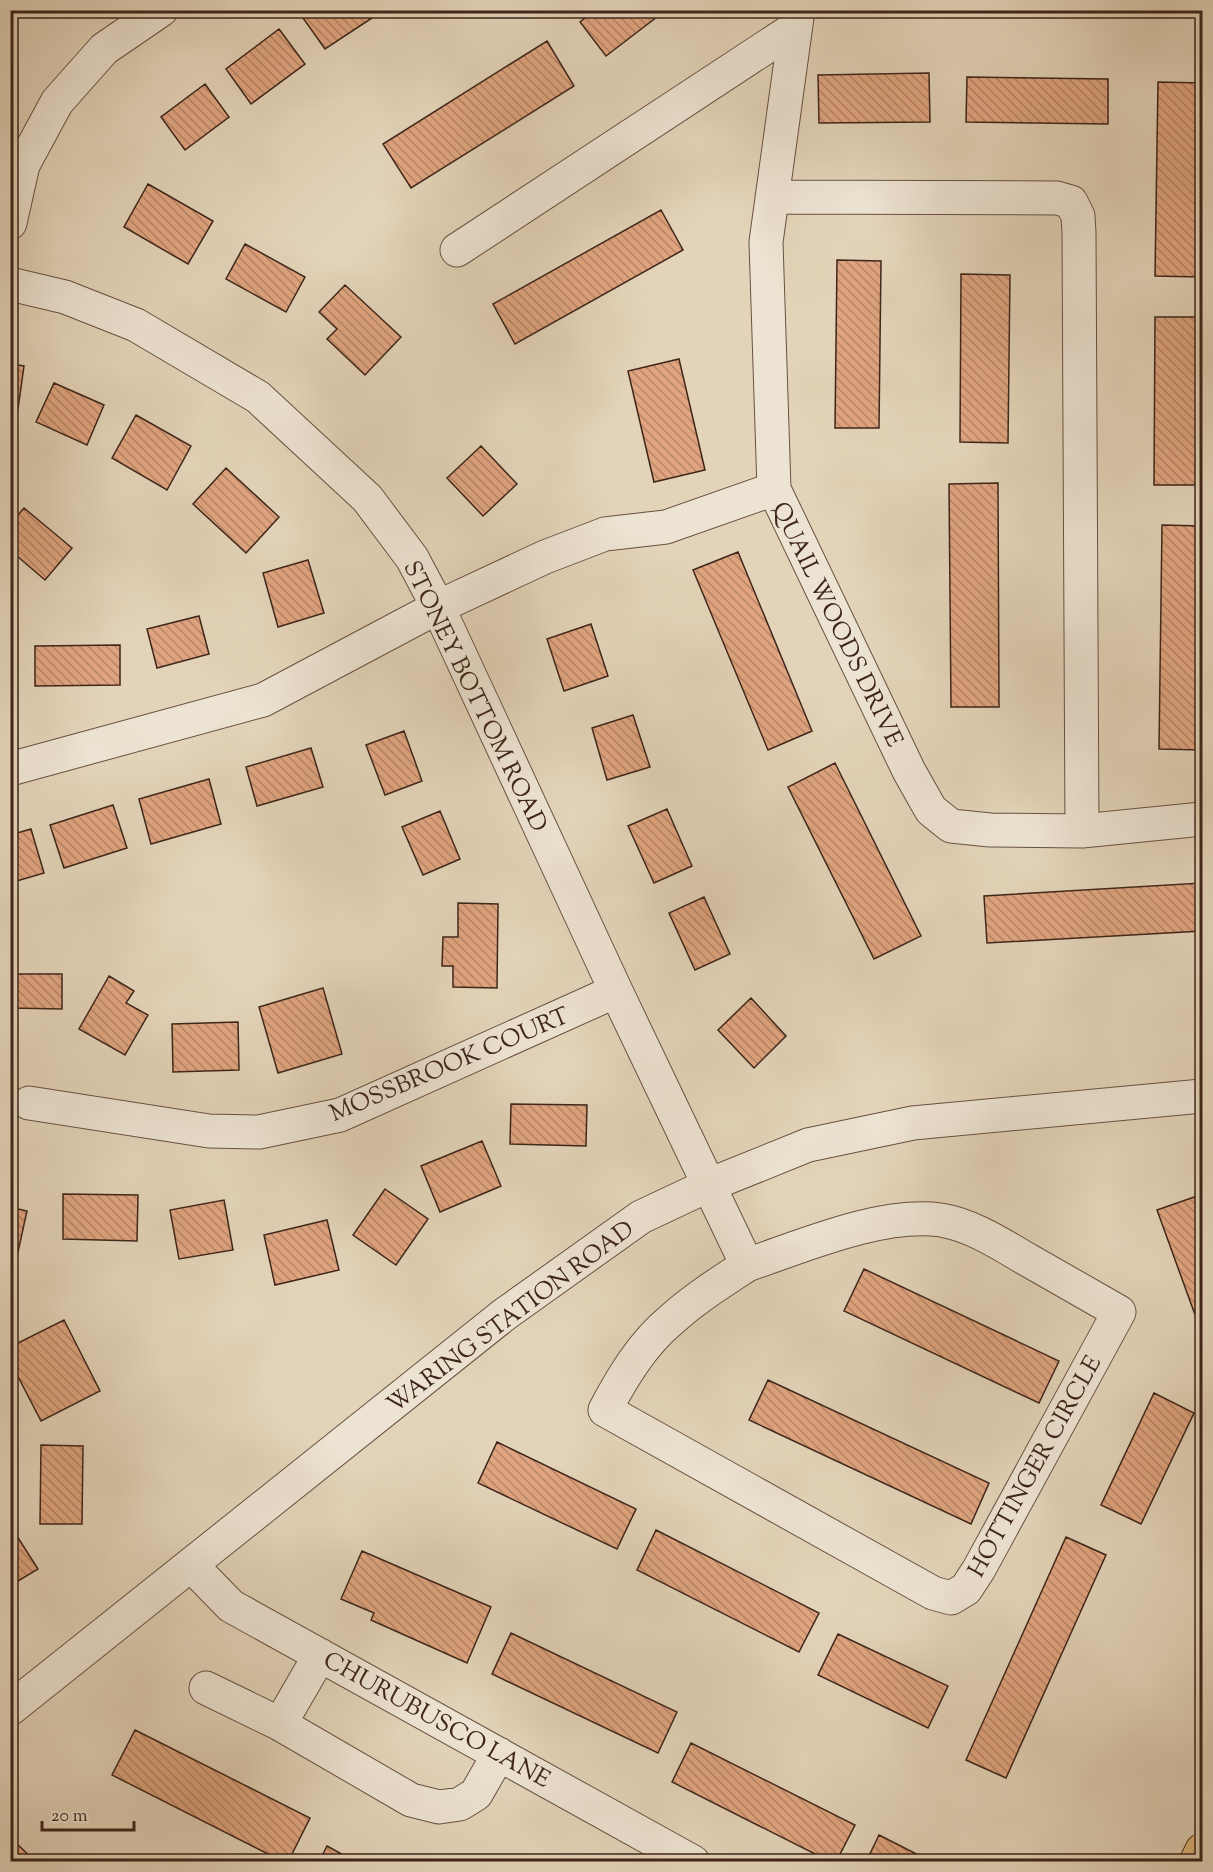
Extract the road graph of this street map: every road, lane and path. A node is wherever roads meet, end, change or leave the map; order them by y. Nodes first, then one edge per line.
1 (161, 10) edge
2 (797, 20) edge
3 (772, 197) junction
4 (10, 223) edge
5 (458, 250) dead end
6 (10, 284) edge
7 (774, 489) junction
8 (438, 607) junction
9 (10, 769) edge
10 (1203, 819) edge
11 (1082, 831) junction
12 (616, 991) junction
13 (1203, 1096) edge
14 (29, 1103) dead end
15 (709, 1185) junction
16 (747, 1265) junction
17 (191, 1564) junction
18 (320, 1655) junction
19 (206, 1688) dead end
20 (10, 1709) edge
21 (280, 1724) junction
22 (499, 1754) junction
23 (1203, 1850) edge
24 (693, 1862) edge
25 (1196, 1862) edge

1 - 4 street
2 - 3 street, QUAIL WOODS DRIVE
2 - 5 street
3 - 7 street, QUAIL WOODS DRIVE
3 - 11 street
6 - 8 street, STONEY BOTTOM ROAD
7 - 8 street
7 - 11 street, QUAIL WOODS DRIVE
8 - 9 street
8 - 12 street, STONEY BOTTOM ROAD
10 - 11 street, QUAIL WOODS DRIVE
12 - 14 street, MOSSBROOK COURT
12 - 15 street, STONEY BOTTOM ROAD
13 - 15 street, WARING STATION ROAD
15 - 16 street
15 - 17 street, WARING STATION ROAD
16 - 16 street, HOTTINGER CIRCLE
17 - 18 street, CHURUBUSCO LANE
17 - 20 street, WARING STATION ROAD
18 - 21 street
18 - 22 street, CHURUBUSCO LANE
19 - 21 street
21 - 22 street
22 - 24 street, CHURUBUSCO LANE
23 - 25 main road

